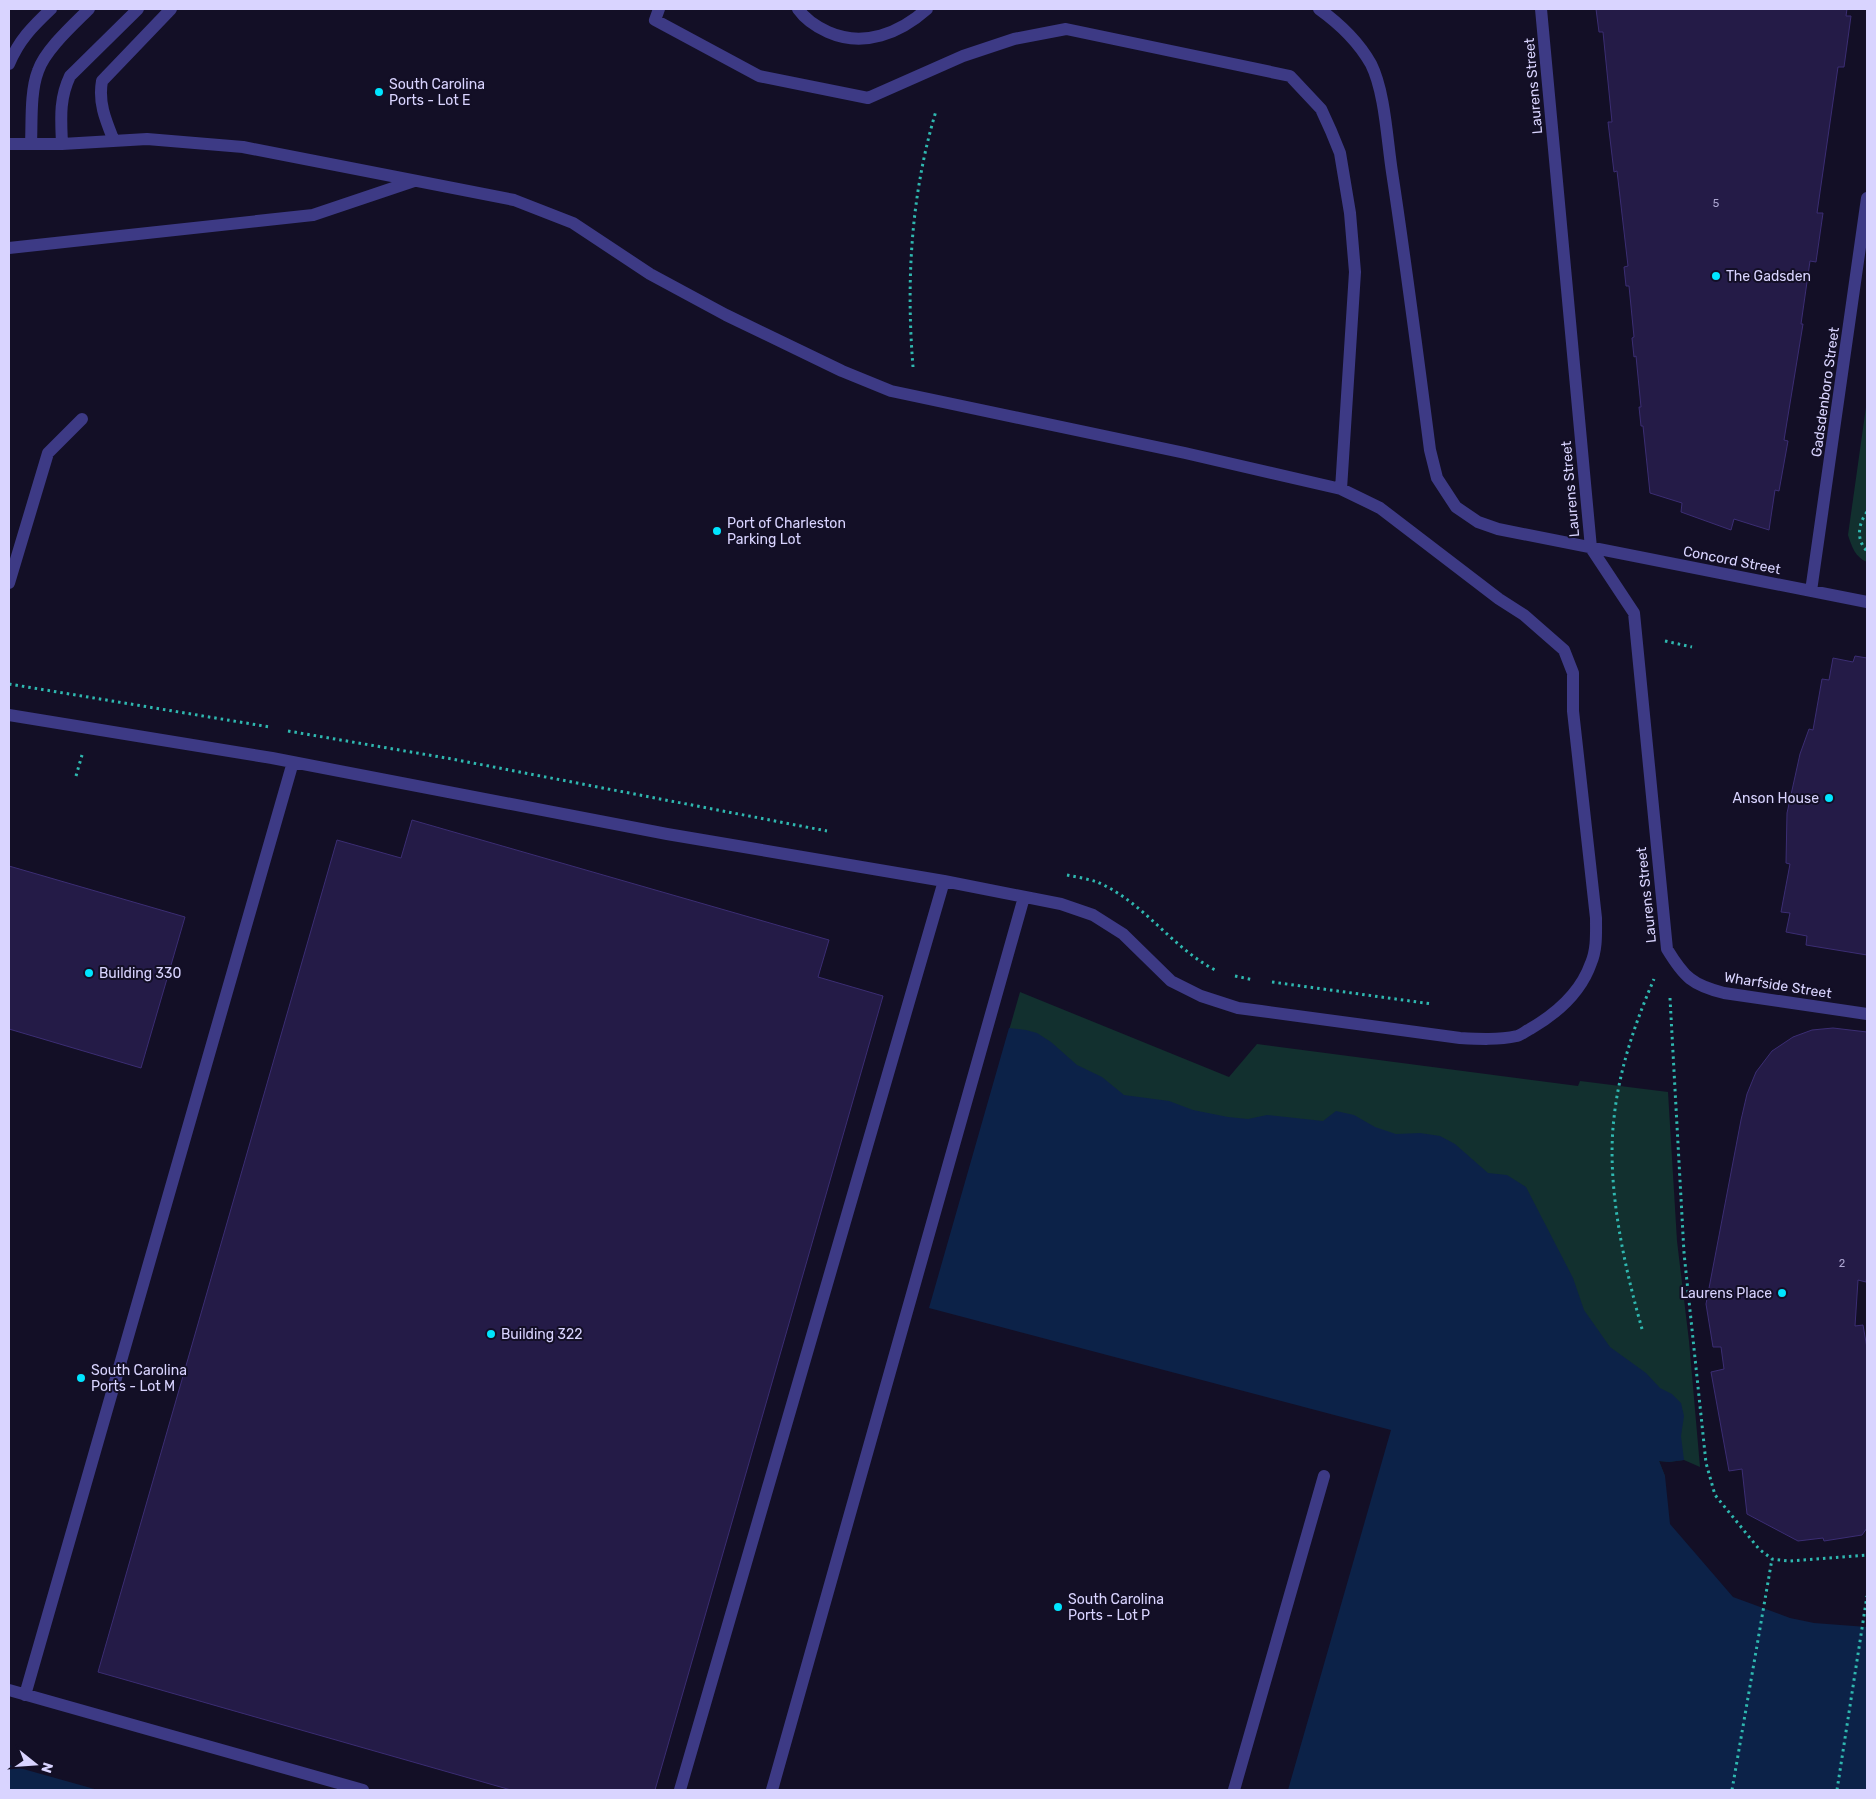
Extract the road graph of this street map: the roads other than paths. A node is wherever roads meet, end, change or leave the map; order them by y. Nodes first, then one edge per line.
1 (51, 9) edge
2 (89, 9) edge
3 (138, 9) edge
4 (171, 9) edge
5 (659, 9) edge
6 (798, 9) edge
7 (927, 9) edge
8 (1319, 9) edge
9 (1540, 9) edge
10 (9, 64) edge
11 (114, 141) junction
12 (9, 144) edge
13 (31, 144) junction
14 (62, 144) junction
15 (415, 181) junction
16 (1867, 198) edge
17 (9, 248) edge
18 (82, 419) dead end
19 (1341, 489) junction
20 (1591, 548) junction
21 (9, 583) edge
22 (1811, 591) junction
23 (1867, 602) edge
24 (9, 715) edge
25 (293, 762) junction
26 (944, 881) junction
27 (1024, 896) junction
28 (1687, 978) joint
29 (1867, 1014) edge
30 (1324, 1476) dead end
31 (9, 1690) edge
32 (25, 1695) junction
33 (363, 1790) edge
34 (680, 1790) edge
35 (772, 1790) edge
36 (1234, 1790) edge

1 - 10 street
2 - 13 street
3 - 14 street
4 - 11 street
5 - 19 street
6 - 7 street
8 - 20 street, Concord Street
9 - 20 street, Laurens Street
11 - 14 street
11 - 15 street
12 - 13 street
13 - 14 street
15 - 17 street
15 - 19 street
16 - 22 street, Gadsdenboro Street
18 - 21 street
19 - 27 street
20 - 22 street, Concord Street
20 - 28 street, Laurens Street
22 - 23 street, Concord Street
24 - 25 street
25 - 26 street
25 - 32 street
26 - 27 street
26 - 34 street
27 - 35 street
28 - 29 street, Wharfside Street
30 - 36 street
31 - 32 street
32 - 33 street

